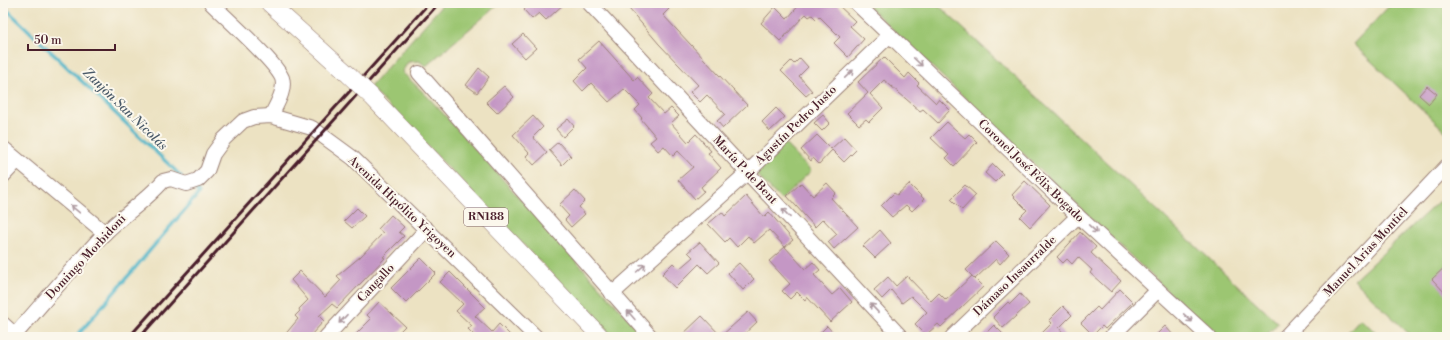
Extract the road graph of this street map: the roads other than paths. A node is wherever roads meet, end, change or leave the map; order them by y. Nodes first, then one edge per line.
1 (211, 3) edge
2 (269, 3) edge
3 (589, 3) edge
4 (856, 3) edge
5 (890, 35) junction
6 (419, 73) dead end
7 (271, 116) junction
8 (3, 148) edge
9 (17, 160) junction
10 (1447, 166) edge
11 (748, 172) junction
12 (3, 176) edge
13 (1078, 216) junction
14 (427, 229) junction
15 (105, 234) junction
16 (1158, 290) junction
17 (612, 294) junction
18 (3, 324) edge
19 (14, 336) edge
20 (533, 336) edge
21 (326, 337) edge
22 (601, 337) edge
23 (650, 337) edge
24 (901, 337) edge
25 (952, 337) edge
26 (1111, 337) edge
27 (1209, 337) edge
28 (1285, 337) edge

1 - 7 street
2 - 22 main road, RN188, bridge
3 - 11 street, María P. de Bent
4 - 5 street, Coronel José Félix Bogado
11 -> 5 street, Agustín Pedro Justo
5 -> 13 street, Coronel José Félix Bogado
6 - 17 street
7 - 14 street, Avenida Hipólito Yrigoyen
7 - 15 street, Domingo Morbidoni
8 - 9 street
9 - 12 street
15 -> 9 street
10 - 28 street, Manuel Arias Montiel
17 -> 11 street, Agustín Pedro Justo
24 -> 11 street, María P. de Bent
13 -> 16 street, Coronel José Félix Bogado
13 - 25 street, Dámaso Insaurralde
14 - 20 street, Avenida Hipólito Yrigoyen
14 -> 21 street, Cangallo
15 - 19 street, Domingo Morbidoni
16 - 26 street
16 -> 27 street, Coronel José Félix Bogado
23 -> 17 street
18 - 19 street

